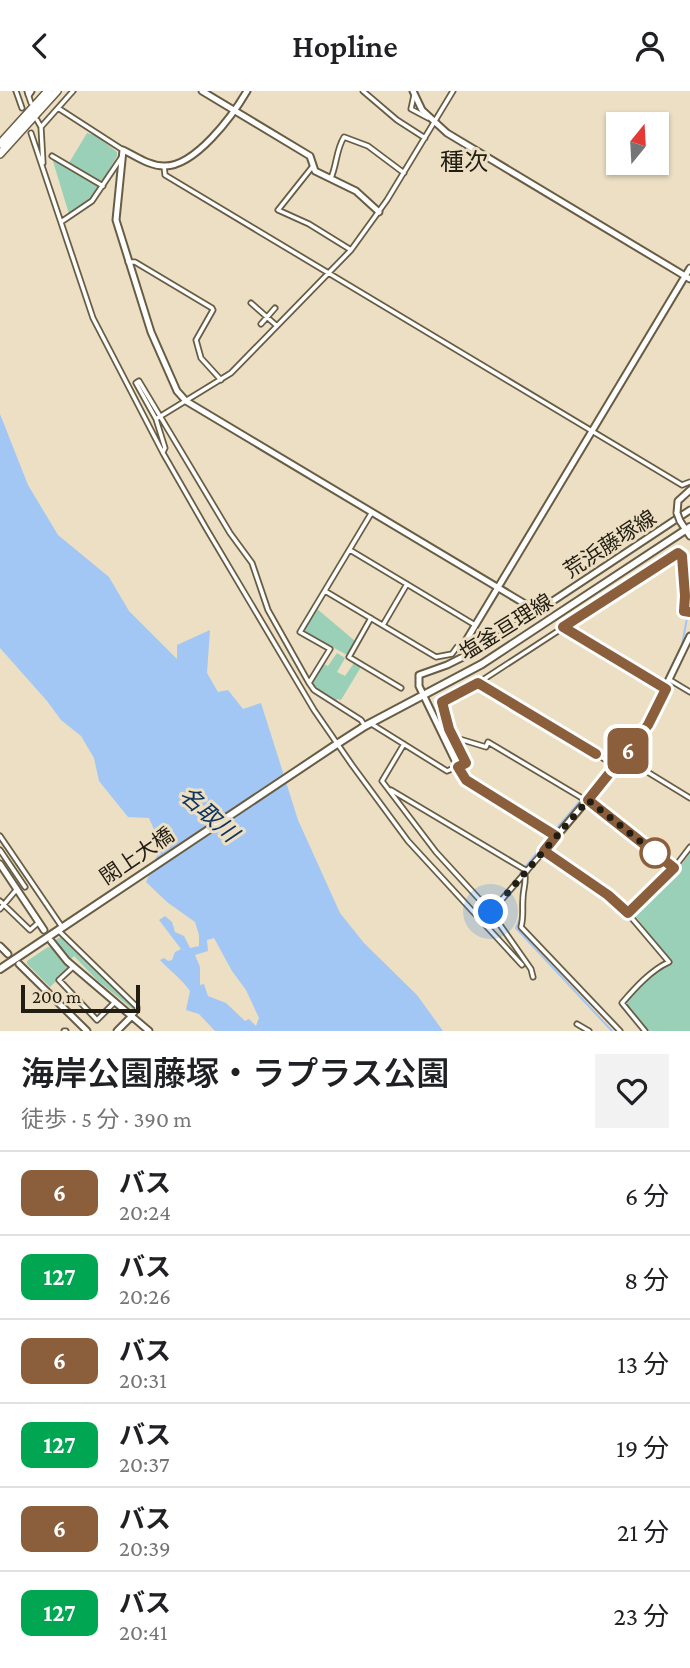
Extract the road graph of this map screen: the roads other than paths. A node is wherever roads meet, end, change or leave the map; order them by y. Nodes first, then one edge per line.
1 (16, 91) edge
2 (48, 91) edge
3 (57, 91) edge
4 (73, 91) edge
5 (202, 91) edge
6 (247, 91) edge
7 (363, 91) edge
8 (453, 91) edge
9 (29, 92) edge
10 (414, 93) edge
11 (32, 103) dead end
12 (22, 108) dead end
13 (58, 109) junction
14 (234, 110) junction
15 (37, 120) dead end
16 (432, 121) junction
17 (27, 126) junction
18 (41, 127) junction
19 (425, 138) junction
20 (0, 144) edge
21 (123, 152) junction
22 (0, 154) edge
23 (52, 156) dead end
24 (164, 166) junction
25 (313, 166) junction
26 (43, 168) junction
27 (404, 173) junction
28 (331, 178) junction
29 (103, 186) junction
30 (379, 212) junction
31 (61, 222) junction
32 (351, 250) junction
33 (128, 262) junction
34 (690, 268) edge
35 (329, 273) junction
36 (688, 278) edge
37 (251, 303) dead end
38 (275, 308) dead end
39 (267, 317) junction
40 (261, 324) dead end
41 (277, 326) junction
42 (221, 380) junction
43 (186, 401) junction
44 (158, 418) junction
45 (592, 431) junction
46 (163, 453) junction
47 (690, 482) edge
48 (690, 490) edge
49 (690, 510) edge
50 (372, 512) junction
51 (689, 530) edge
52 (350, 550) junction
53 (407, 585) junction
54 (498, 588) junction
55 (325, 591) junction
56 (537, 611) junction
57 (690, 612) edge
58 (371, 618) junction
59 (383, 625) junction
60 (475, 625) junction
61 (563, 627) junction
62 (690, 636) edge
63 (464, 646) junction
64 (468, 655) junction
65 (670, 680) junction
66 (309, 683) junction
67 (478, 683) junction
68 (401, 688) dead end
69 (666, 689) junction
70 (690, 692) edge
71 (424, 695) junction
72 (368, 725) junction
73 (453, 737) junction
74 (404, 744) junction
75 (335, 745) junction
76 (623, 757) junction
77 (616, 766) junction
78 (458, 767) junction
79 (471, 785) joint
80 (387, 788) junction
81 (690, 798) edge
82 (587, 800) junction
83 (0, 836) edge
84 (556, 836) junction
85 (690, 847) edge
86 (0, 850) edge
87 (544, 851) junction
88 (0, 864) edge
89 (674, 868) junction
90 (526, 872) junction
91 (25, 887) dead end
92 (18, 889) junction
93 (1, 905) edge
94 (491, 912) junction
95 (628, 913) junction
96 (39, 922) junction
97 (61, 927) junction
98 (44, 930) dead end
99 (51, 941) dead end
100 (0, 946) edge
101 (8, 954) dead end
102 (19, 964) dead end
103 (522, 965) dead end
104 (73, 967) junction
105 (0, 968) edge
106 (533, 977) dead end
107 (115, 1002) junction
108 (132, 1016) junction
109 (577, 1024) dead end
110 (87, 1031) edge
111 (117, 1031) edge
112 (149, 1031) edge
113 (589, 1031) edge
114 (620, 1031) edge
115 (645, 1031) edge

1 - 12 street
2 - 17 highway
3 - 17 highway
4 - 13 street
5 - 14 street
6 - 14 street
7 - 19 street
8 - 16 street
9 - 11 street
10 - 16 street
13 - 18 street
13 - 21 street
14 - 24 street
14 - 25 street
15 - 18 street
16 - 19 street
16 - 36 street
17 - 20 highway
17 - 22 highway
17 - 26 street
18 - 26 street
19 - 27 street
21 - 24 street
21 - 29 street
21 - 33 street
23 - 29 street
24 - 35 street
25 - 28 street
25 - 32 street
26 - 31 street
27 - 28 street
27 - 30 street
28 - 30 street
29 - 31 street
30 - 32 street
31 - 46 street
32 - 35 street
33 - 42 street
33 - 43 street
34 - 36 street
35 - 41 street
35 - 45 street
36 - 45 street
37 - 39 street
38 - 39 street
39 - 40 street
39 - 41 street
41 - 42 street
42 - 43 street
43 - 44 street
43 - 50 street
44 - 44 street
44 - 46 street
44 - 66 street
45 - 47 street
45 - 54 street
46 - 75 street
48 - 51 street, bridge
49 - 56 street, 荒浜藤塚線
50 - 52 street
50 - 54 street
51 - 71 main road, 塩釜亘理線
52 - 53 street
52 - 55 street
53 - 59 street
53 - 60 street
54 - 56 street
54 - 60 street
55 - 58 street
55 - 66 street
56 - 64 street, 荒浜藤塚線
57 - 61 street
58 - 59 street
58 - 68 street
59 - 63 street
60 - 63 street
61 - 67 street
61 - 69 street
62 - 65 street
63 - 64 street
64 - 71 street, 荒浜藤塚線
65 - 69 street
65 - 70 street
66 - 72 street
67 - 73 street
67 - 77 street
69 - 76 street
71 - 72 main road, 塩釜亘理線
71 - 78 street
72 - 74 street
72 - 75 main road, 塩釜亘理線
73 - 78 street
73 - 82 street
74 - 78 street
74 - 80 street
75 - 97 main road, 閖上大橋
75 - 103 street
76 - 77 street
76 - 81 street
77 - 82 street
78 - 79 street
79 - 84 street
80 - 90 street
80 - 94 street
82 - 84 street
82 - 89 street
83 - 97 street
84 - 87 street
85 - 89 street
86 - 91 street
87 - 90 street
87 - 95 street
88 - 92 street
89 - 95 street
90 - 94 street
90 - 114 street
92 - 93 street
92 - 96 street
93 - 96 street
94 - 106 street
95 - 115 street
96 - 98 street
97 - 105 main road
97 - 108 street
99 - 104 street
100 - 101 street
102 - 110 street
104 - 107 street
104 - 107 street
107 - 108 street
108 - 111 street
108 - 112 street
109 - 113 street

